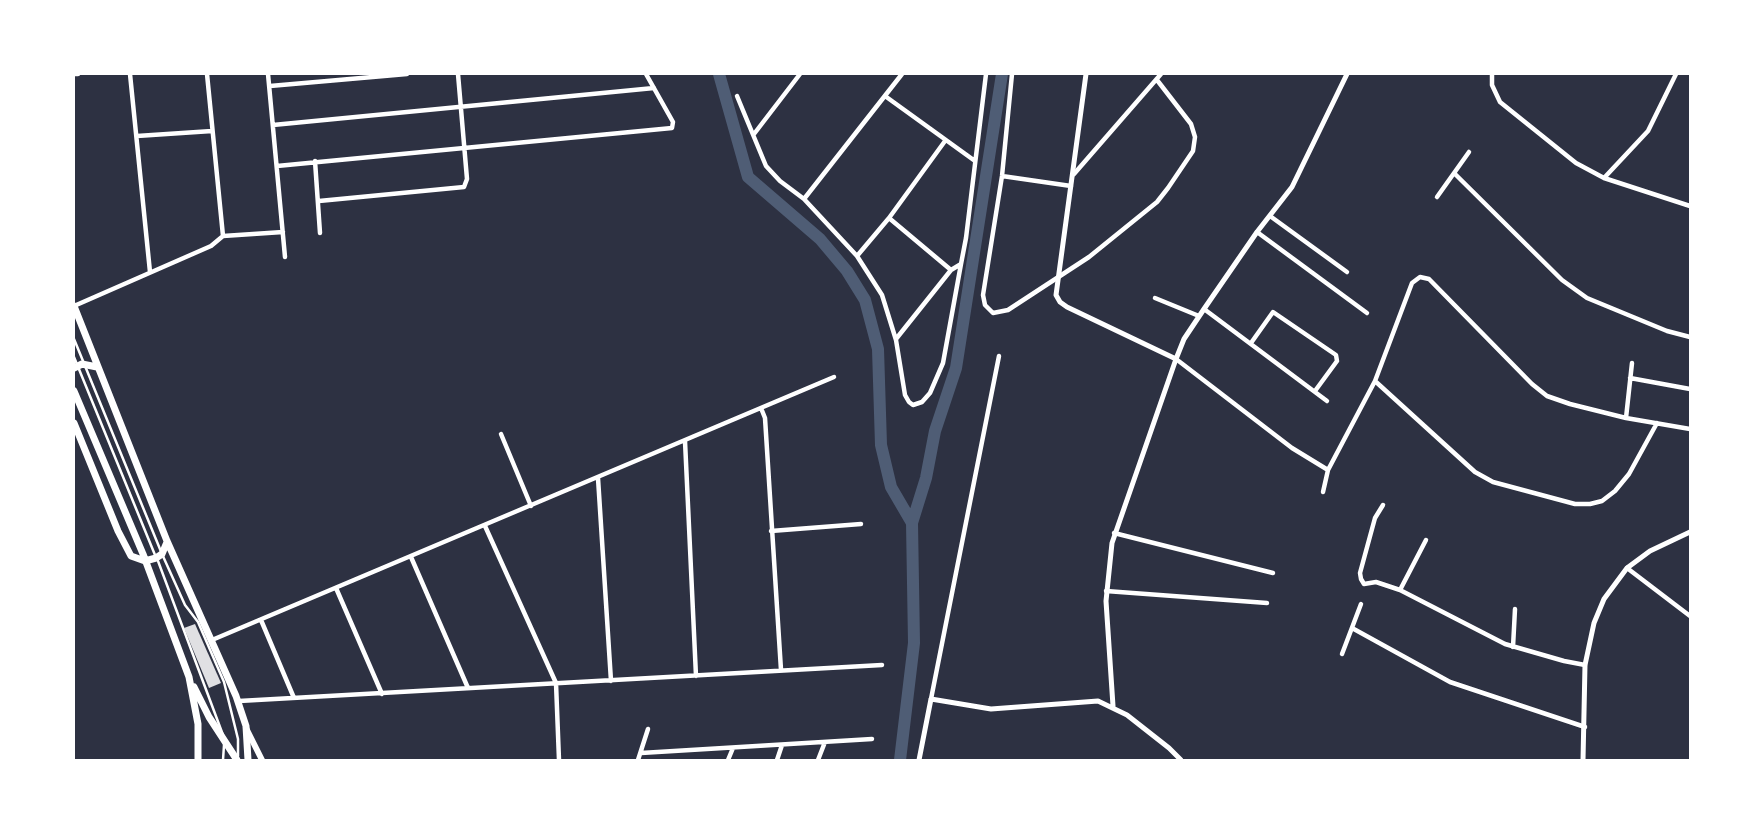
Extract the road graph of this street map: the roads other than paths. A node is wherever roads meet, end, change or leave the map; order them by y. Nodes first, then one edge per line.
1 (130, 74) edge
2 (207, 74) edge
3 (268, 74) edge
4 (407, 74) edge
5 (458, 74) edge
6 (646, 74) edge
7 (800, 74) edge
8 (902, 74) edge
9 (986, 74) edge
10 (1012, 74) edge
11 (1086, 74) edge
12 (1161, 74) edge
13 (1347, 74) edge
14 (1492, 74) edge
15 (1676, 74) edge
16 (1157, 80) junction
17 (270, 86) junction
18 (654, 88) junction
19 (737, 96) dead end
20 (885, 96) junction
21 (460, 108) junction
22 (273, 125) junction
23 (212, 131) junction
24 (754, 134) junction
25 (137, 136) junction
26 (945, 141) junction
27 (463, 147) junction
28 (1469, 152) dead end
29 (975, 161) junction
30 (315, 162) junction
31 (277, 166) junction
32 (1454, 173) junction
33 (1074, 174) junction
34 (1002, 176) junction
35 (1604, 177) junction
36 (1071, 186) junction
37 (1437, 197) dead end
38 (804, 199) junction
39 (319, 201) junction
40 (1690, 206) edge
41 (1270, 216) junction
42 (889, 218) junction
43 (283, 232) junction
44 (1257, 232) junction
45 (320, 233) dead end
46 (223, 236) junction
47 (857, 256) junction
48 (285, 257) dead end
49 (961, 264) junction
50 (951, 270) junction
51 (150, 272) junction
52 (1347, 272) dead end
53 (1058, 279) junction
54 (1156, 298) dead end
55 (74, 306) edge
56 (1204, 309) junction
57 (1367, 313) dead end
58 (1199, 316) junction
59 (1690, 337) edge
60 (74, 338) edge
61 (896, 340) junction
62 (1251, 344) junction
63 (999, 356) dead end
64 (74, 357) edge
65 (1176, 359) junction
66 (1632, 363) dead end
67 (77, 366) edge
68 (97, 367) junction
69 (834, 377) dead end
70 (1630, 378) junction
71 (1375, 382) junction
72 (1690, 389) edge
73 (74, 391) edge
74 (1315, 391) junction
75 (1327, 401) dead end
76 (761, 408) junction
77 (1626, 418) junction
78 (74, 423) edge
79 (1657, 423) junction
80 (1690, 429) edge
81 (501, 434) dead end
82 (685, 441) junction
83 (1328, 470) junction
84 (598, 478) junction
85 (1323, 492) dead end
86 (1383, 505) dead end
87 (531, 506) junction
88 (861, 524) dead end
89 (485, 526) junction
90 (771, 531) junction
91 (1114, 533) junction
92 (1690, 533) edge
93 (1426, 540) dead end
94 (167, 541) junction
95 (159, 556) junction
96 (411, 557) junction
97 (145, 561) junction
98 (1627, 568) junction
99 (1273, 573) dead end
100 (336, 588) junction
101 (1400, 590) junction
102 (1106, 591) junction
103 (1267, 603) dead end
104 (1360, 604) dead end
105 (1515, 609) dead end
106 (1690, 616) edge
107 (261, 620) junction
108 (1352, 628) junction
109 (212, 640) junction
110 (1513, 647) junction
111 (1342, 654) dead end
112 (882, 665) dead end
113 (1585, 665) junction
114 (781, 670) junction
115 (696, 676) junction
116 (189, 677) junction
117 (611, 681) junction
118 (556, 683) junction
119 (468, 689) junction
120 (382, 694) junction
121 (294, 698) junction
122 (932, 699) junction
123 (238, 701) junction
124 (1112, 706) junction
125 (246, 726) junction
126 (1586, 727) junction
127 (648, 729) dead end
128 (872, 739) dead end
129 (224, 742) junction
130 (825, 742) junction
131 (782, 745) junction
132 (733, 748) junction
133 (686, 751) junction
134 (641, 753) junction
135 (198, 761) edge
136 (223, 761) edge
137 (237, 761) edge
138 (247, 761) edge
139 (262, 761) edge
140 (559, 761) edge
141 (638, 761) edge
142 (683, 761) edge
143 (729, 761) edge
144 (777, 761) edge
145 (818, 761) edge
146 (919, 761) edge
147 (1181, 761) edge
148 (1583, 761) edge

1 - 25 street
2 - 23 street
3 - 17 street
4 - 17 street
5 - 21 street
6 - 18 street
7 - 24 street
8 - 20 street
9 - 29 street
10 - 34 street
11 - 33 street
12 - 16 street
13 - 41 street
14 - 35 street
15 - 35 street
16 - 33 street
16 - 53 street
17 - 22 street
18 - 21 street
18 - 27 street
19 - 24 street
20 - 26 street
20 - 38 street
21 - 22 street
21 - 27 street
22 - 31 street
23 - 25 street
23 - 46 street
24 - 38 street
25 - 51 street
26 - 29 street
26 - 42 street
27 - 30 street
27 - 39 street
28 - 32 street
29 - 49 street
30 - 31 street
30 - 39 street
31 - 43 street
32 - 37 street
32 - 59 street
33 - 36 street
34 - 36 street
34 - 53 street
35 - 40 street
36 - 53 street
38 - 47 street
39 - 45 street
41 - 44 street
41 - 52 street
42 - 47 street
42 - 50 street
43 - 46 street
43 - 48 street
44 - 56 street
44 - 57 street
46 - 51 street
47 - 61 street
49 - 50 street
49 - 61 street
50 - 61 street
51 - 55 street
53 - 65 street
54 - 58 street
55 - 68 main road
56 - 58 street
56 - 62 street
58 - 65 street
60 - 67 lane
62 - 74 street
62 - 74 street
63 - 122 street
64 - 67 lane
65 - 83 street
65 - 91 street
66 - 70 street
67 - 68 main road
67 - 95 lane
68 - 94 main road
69 - 76 street
70 - 72 street
70 - 77 street
71 - 77 street
71 - 79 street
71 - 83 street
73 - 97 main road
74 - 75 street
76 - 82 street
76 - 90 street
77 - 79 street
78 - 97 main road
79 - 80 street
81 - 87 street
82 - 84 street
82 - 115 street
83 - 85 street
84 - 87 street
84 - 117 street
86 - 101 street
87 - 89 street
88 - 90 street
89 - 96 street
89 - 118 street
90 - 114 street
91 - 99 street
91 - 102 street
92 - 98 street
93 - 101 street
94 - 95 main road
94 - 109 main road
95 - 97 main road
95 - 129 lane
95 - 137 lane
96 - 100 street
96 - 119 street
97 - 116 main road
98 - 106 street
98 - 113 street
100 - 107 street
100 - 120 street
101 - 110 street
102 - 103 street
102 - 124 street
104 - 108 street
105 - 110 street
107 - 109 street
107 - 121 street
108 - 111 street
108 - 126 street
109 - 123 main road
110 - 113 street
112 - 114 street
113 - 126 street
114 - 115 street
115 - 117 street
116 - 129 main road
116 - 135 main road
117 - 118 street
118 - 119 street
118 - 140 street
119 - 120 street
120 - 121 street
121 - 123 street
122 - 124 street
122 - 146 street
123 - 125 main road
124 - 147 street
125 - 138 main road
125 - 139 main road
126 - 148 street
127 - 134 street
128 - 130 street
129 - 136 lane
129 - 137 main road
130 - 131 street
130 - 145 street
131 - 132 street
131 - 144 street
132 - 133 street
132 - 143 street
133 - 134 street
133 - 142 street
134 - 141 street

